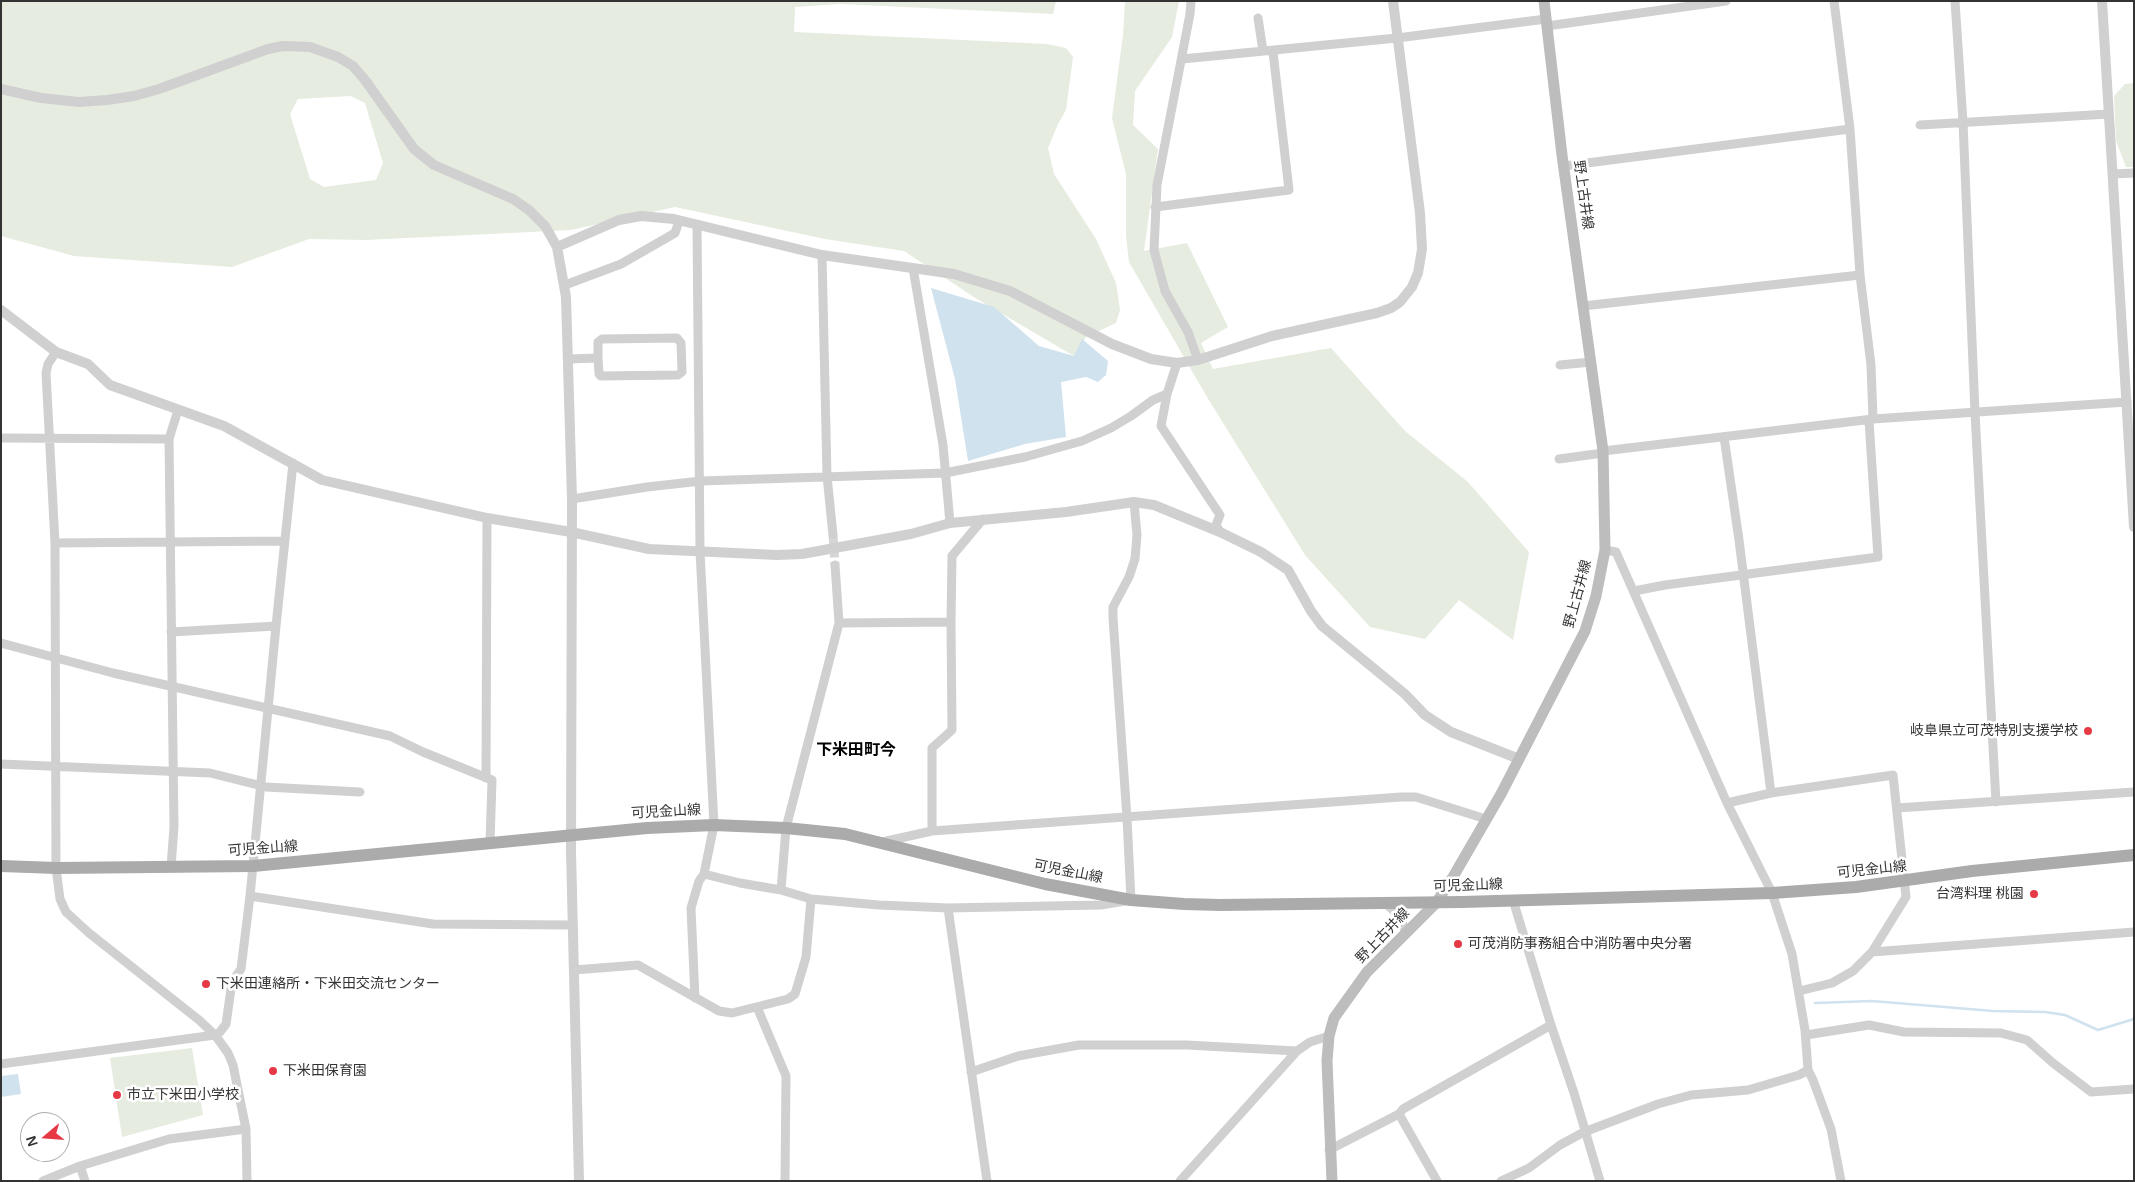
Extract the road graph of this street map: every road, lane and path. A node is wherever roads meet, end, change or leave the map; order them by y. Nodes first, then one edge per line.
1 (1191, 1) edge
2 (1393, 1) edge
3 (1544, 1) edge
4 (1726, 1) edge
5 (1834, 1) edge
6 (1956, 1) edge
7 (2102, 1) edge
8 (1258, 18) dead end
9 (1546, 22) junction
10 (1397, 38) junction
11 (1263, 51) junction
12 (1273, 52) junction
13 (1182, 59) junction
14 (1, 89) edge
15 (2109, 114) junction
16 (1963, 122) junction
17 (1920, 125) dead end
18 (1850, 129) junction
19 (1564, 166) junction
20 (2134, 173) edge
21 (2113, 174) junction
22 (1155, 207) junction
23 (680, 221) junction
24 (697, 226) junction
25 (557, 247) junction
26 (822, 255) junction
27 (913, 268) junction
28 (1860, 274) junction
29 (565, 285) junction
30 (1583, 306) junction
31 (1, 310) edge
32 (56, 352) junction
33 (598, 358) junction
34 (568, 359) junction
35 (1198, 360) junction
36 (1591, 362) junction
37 (1177, 363) junction
38 (1560, 365) dead end
39 (1166, 394) junction
40 (2127, 402) junction
41 (178, 410) junction
42 (1975, 413) junction
43 (1871, 420) junction
44 (50, 437) junction
45 (1, 438) edge
46 (1724, 438) junction
47 (169, 439) junction
48 (1602, 452) junction
49 (1559, 459) dead end
50 (293, 463) junction
51 (945, 473) junction
52 (827, 476) junction
53 (700, 481) junction
54 (572, 499) junction
55 (1134, 502) junction
56 (487, 518) junction
57 (983, 519) junction
58 (950, 523) junction
59 (2134, 527) edge
60 (571, 532) junction
61 (1220, 532) junction
62 (832, 535) tunnel mouth
63 (284, 541) junction
64 (171, 542) junction
65 (55, 543) junction
66 (1605, 550) junction
67 (700, 552) junction
68 (835, 565) tunnel mouth
69 (1744, 574) junction
70 (1634, 591) junction
71 (951, 622) junction
72 (839, 623) junction
73 (276, 626) junction
74 (171, 632) junction
75 (1, 643) edge
76 (54, 656) junction
77 (171, 686) junction
78 (268, 707) junction
79 (1519, 759) junction
80 (1, 764) edge
81 (57, 765) junction
82 (173, 770) junction
83 (486, 778) junction
84 (260, 784) junction
85 (360, 792) dead end
86 (2134, 792) edge
87 (1771, 794) junction
88 (1728, 802) junction
89 (1996, 802) junction
90 (1897, 808) junction
91 (1127, 818) junction
92 (1486, 819) junction
93 (714, 825) junction
94 (786, 828) junction
95 (932, 831) junction
96 (571, 835) junction
97 (490, 843) junction
98 (877, 843) junction
99 (2134, 855) edge
100 (1, 866) edge
101 (253, 866) junction
102 (171, 867) junction
103 (56, 868) junction
104 (704, 874) junction
105 (1905, 882) junction
106 (780, 890) junction
107 (1772, 892) junction
108 (250, 896) junction
109 (811, 898) junction
110 (1131, 900) junction
111 (1513, 900) junction
112 (1385, 903) junction
113 (1436, 903) junction
114 (948, 908) junction
115 (572, 925) junction
116 (2134, 932) edge
117 (1406, 933) junction
118 (1872, 952) junction
119 (574, 970) junction
120 (1799, 991) junction
121 (695, 998) junction
122 (757, 1007) junction
123 (1550, 1025) junction
124 (215, 1035) junction
125 (1806, 1035) junction
126 (1329, 1036) junction
127 (1297, 1051) junction
128 (1, 1064) edge
129 (1808, 1070) junction
130 (971, 1072) junction
131 (2134, 1089) edge
132 (1399, 1114) junction
133 (246, 1130) junction
134 (1584, 1132) junction
135 (1330, 1150) junction
136 (80, 1166) junction
137 (43, 1181) edge
138 (85, 1181) edge
139 (247, 1181) edge
140 (579, 1181) edge
141 (785, 1181) edge
142 (987, 1181) edge
143 (1180, 1181) edge
144 (1332, 1181) edge
145 (1437, 1181) edge
146 (1501, 1181) edge
147 (1600, 1181) edge
148 (1841, 1181) edge

1 - 13 street
2 - 10 street
3 - 9 main road, 野上古井線
4 - 9 street
5 - 18 street
6 - 16 street
7 - 15 street
8 - 11 street
9 - 10 street
9 - 19 main road, 野上古井線
10 - 12 street
10 - 35 street
11 - 12 street
11 - 13 street
12 - 22 street
13 - 22 street
14 - 25 street
15 - 16 street
15 - 21 street
16 - 17 street
16 - 42 street
18 - 19 street
18 - 28 street
19 - 30 main road, 野上古井線
20 - 21 street
21 - 40 street
22 - 35 street
23 - 24 street
23 - 25 street
23 - 29 street
24 - 26 street
24 - 53 street
25 - 29 street
26 - 27 street
26 - 52 street
27 - 37 street
27 - 51 street
28 - 30 street
28 - 43 street
29 - 34 street
30 - 36 main road, 野上古井線
31 - 32 street
32 - 41 street
32 - 44 street
33 - 33 street
33 - 34 street
34 - 54 street
35 - 37 street
36 - 38 street
36 - 48 main road, 野上古井線
37 - 39 street
39 - 51 street
39 - 61 street
40 - 42 street
40 - 59 street
41 - 47 street
41 - 50 street
42 - 43 street
42 - 89 street
43 - 46 street
43 - 69 street
44 - 45 street
44 - 47 street
44 - 65 street
46 - 48 street
46 - 69 street
47 - 64 street
48 - 49 street
48 - 66 main road, 野上古井線
50 - 56 street
50 - 63 street
51 - 52 street
51 - 58 street
52 - 53 street
52 - 62 street
53 - 54 street
53 - 67 street
54 - 60 street
55 - 57 street
55 - 61 street
55 - 91 street
56 - 60 street
56 - 83 street
57 - 58 street
57 - 71 street
58 - 67 street
60 - 67 street
60 - 96 street
61 - 79 street
63 - 64 street
63 - 73 street
64 - 65 street
64 - 74 street
65 - 76 street
66 - 70 street
66 - 79 main road, 野上古井線
67 - 93 street
68 - 72 street
69 - 70 street
69 - 87 street
70 - 88 street
71 - 72 street
71 - 95 street
72 - 94 street
73 - 74 street
73 - 78 street
74 - 77 street
75 - 76 street
76 - 77 street
76 - 81 street
77 - 78 street
77 - 82 street
78 - 83 street
78 - 84 street
79 - 92 main road, 野上古井線
80 - 81 street
81 - 82 street
81 - 103 street
82 - 84 street
82 - 102 street
83 - 97 street
84 - 85 street
84 - 101 street
86 - 89 street
87 - 88 street
87 - 90 street
88 - 107 street
89 - 90 street
90 - 105 street
91 - 92 street
91 - 95 street
91 - 110 street
92 - 113 main road, 野上古井線
93 - 94 main road, 可児金山線
93 - 96 main road, 可児金山線
93 - 104 street
94 - 98 main road, 可児金山線
94 - 106 street
95 - 98 street
96 - 97 main road, 可児金山線
96 - 115 street
97 - 101 main road, 可児金山線
98 - 110 main road, 可児金山線
99 - 105 main road, 可児金山線
100 - 103 main road, 可児金山線
101 - 102 main road, 可児金山線
101 - 108 street
102 - 103 main road, 可児金山線
103 - 124 street
104 - 106 street
104 - 121 street
105 - 107 main road, 可児金山線
105 - 118 street
106 - 109 street
107 - 111 main road, 可児金山線
107 - 120 street
108 - 115 street
108 - 124 street
109 - 114 street
109 - 122 street
110 - 112 main road, 可児金山線
110 - 114 street
111 - 113 main road, 可児金山線
111 - 123 street
112 - 113 main road, 可児金山線
112 - 117 street
113 - 117 main road, 野上古井線
114 - 130 street
115 - 119 street
116 - 118 street
117 - 126 main road, 野上古井線
118 - 120 street
119 - 121 street
119 - 140 street
120 - 125 street
121 - 122 street
122 - 141 street
123 - 132 street
123 - 134 street
124 - 128 street
124 - 133 street
125 - 129 street
125 - 131 street
126 - 127 street
126 - 135 main road, 野上古井線
127 - 130 street
127 - 143 street
129 - 134 street
129 - 148 street
130 - 142 street
132 - 135 street
132 - 145 street
133 - 136 street
133 - 139 street
134 - 146 street
134 - 147 street
135 - 144 main road, 野上古井線
136 - 137 street
136 - 138 street

